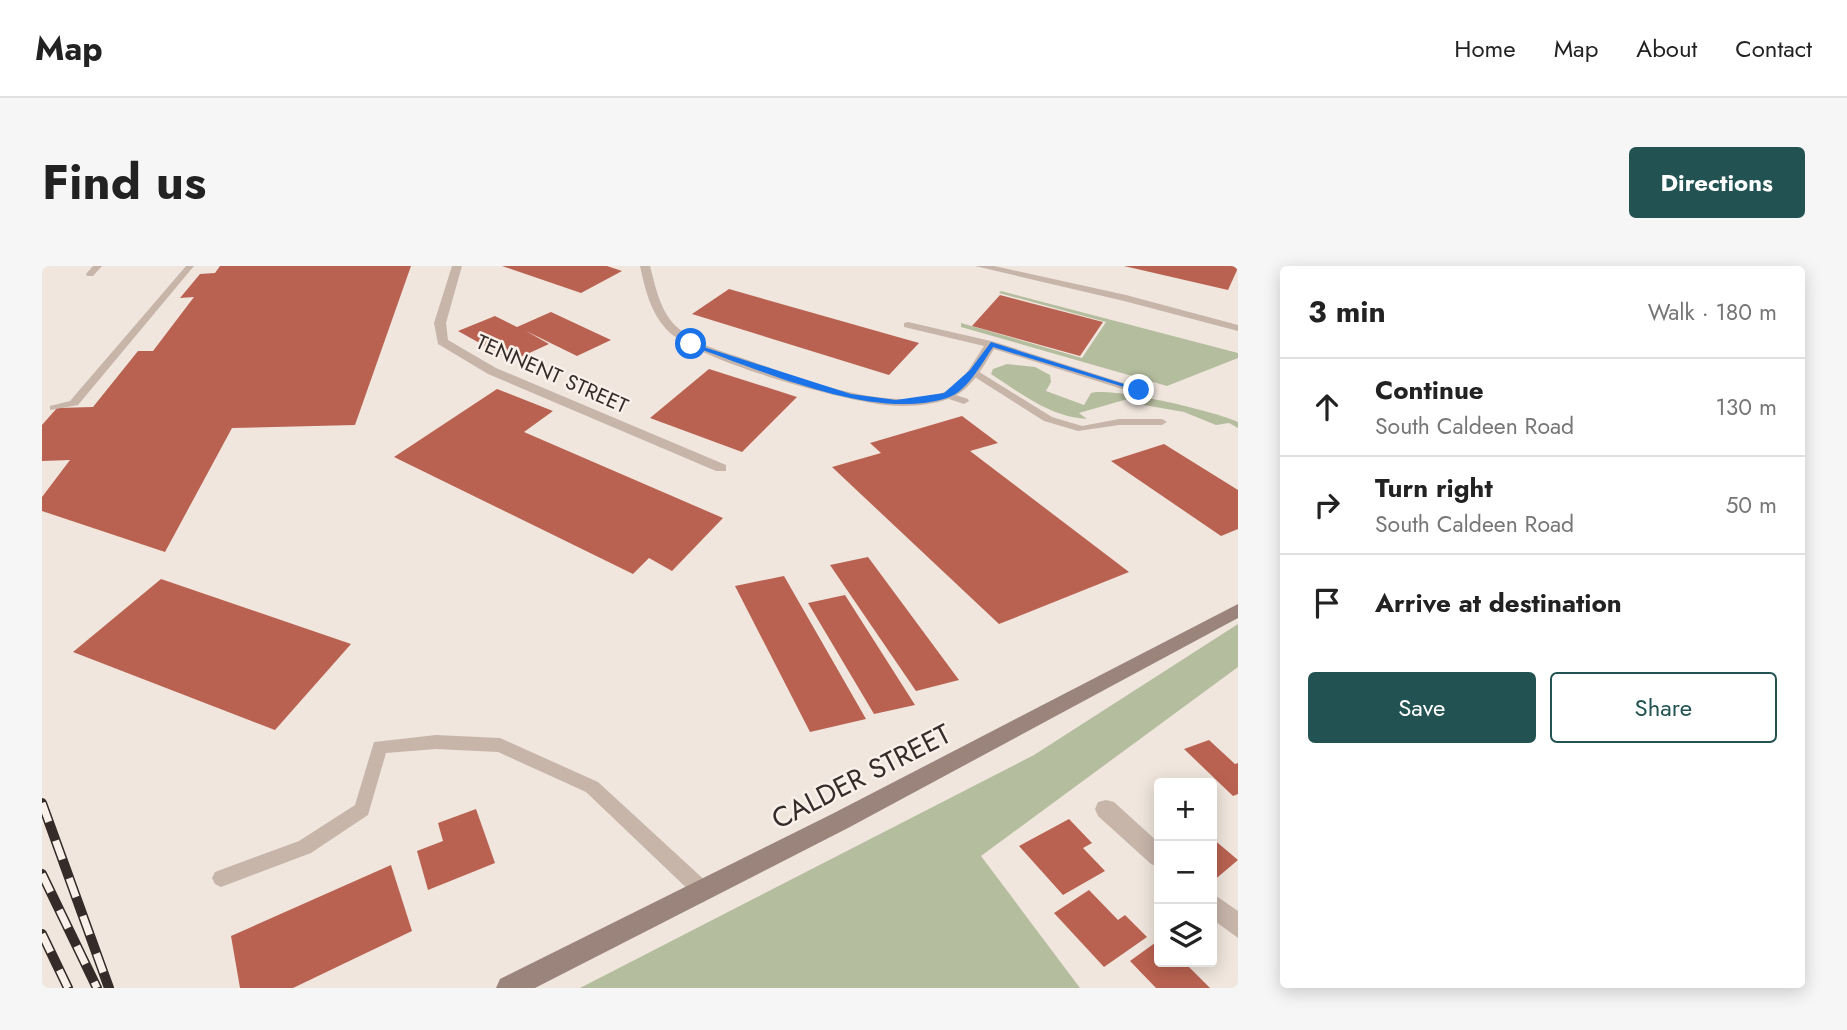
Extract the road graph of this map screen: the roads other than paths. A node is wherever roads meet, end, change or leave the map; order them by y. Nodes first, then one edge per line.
1 (98, 266) edge
2 (190, 266) edge
3 (457, 266) edge
4 (645, 266) edge
5 (980, 266) edge
6 (90, 274) dead end
7 (908, 325) dead end
8 (1238, 328) edge
9 (991, 344) junction
10 (973, 372) junction
11 (1139, 390) dead end
12 (947, 396) junction
13 (964, 401) dead end
14 (54, 408) dead end
15 (1162, 422) dead end
16 (721, 468) dead end
17 (1238, 610) edge
18 (1106, 809) dead end
19 (1154, 852) edge
20 (221, 878) dead end
21 (703, 891) junction
22 (1217, 908) edge
23 (1238, 926) edge
24 (509, 988) edge

1 - 6 lane
2 - 14 lane
3 - 16 street, TENNENT STREET
4 - 12 street
5 - 8 street
7 - 9 street
9 - 10 street
9 - 11 street
10 - 12 street
10 - 15 lane
12 - 13 lane
17 - 21 main road, CALDER STREET
18 - 19 street
20 - 21 lane
21 - 24 main road, CALDER STREET
22 - 23 street

